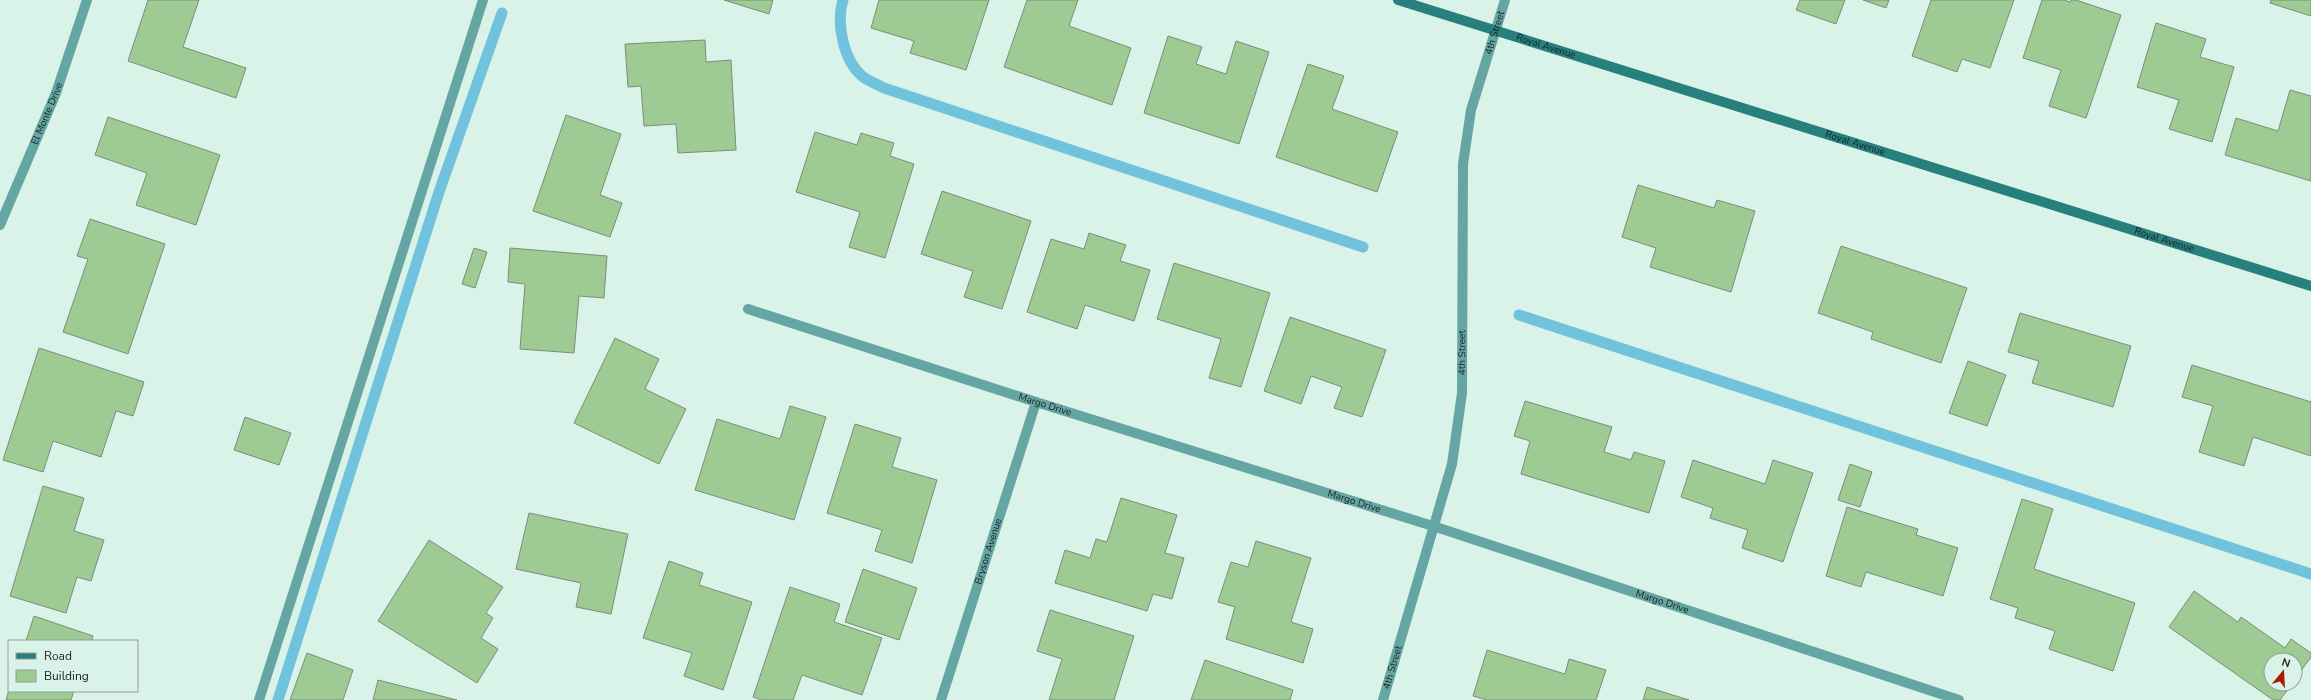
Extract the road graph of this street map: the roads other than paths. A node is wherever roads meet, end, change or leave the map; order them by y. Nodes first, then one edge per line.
1 (87, 0) edge
2 (483, 0) edge
3 (1398, 0) edge
4 (1505, 0) edge
5 (1495, 31) junction
6 (0, 225) edge
7 (2311, 286) edge
8 (748, 309) dead end
9 (1036, 402) junction
10 (1436, 527) junction
11 (259, 700) edge
12 (941, 700) edge
13 (1383, 700) edge
14 (1959, 700) edge

1 - 6 street, El Monte Drive
2 - 11 street
3 - 5 main road, Royal Avenue
4 - 5 street, 4th Street
5 - 7 main road, Royal Avenue
5 - 10 street, 4th Street
8 - 9 street, Margo Drive
9 - 10 street, Margo Drive
9 - 12 street, Bryson Avenue
10 - 13 street, 4th Street
10 - 14 street, Margo Drive

